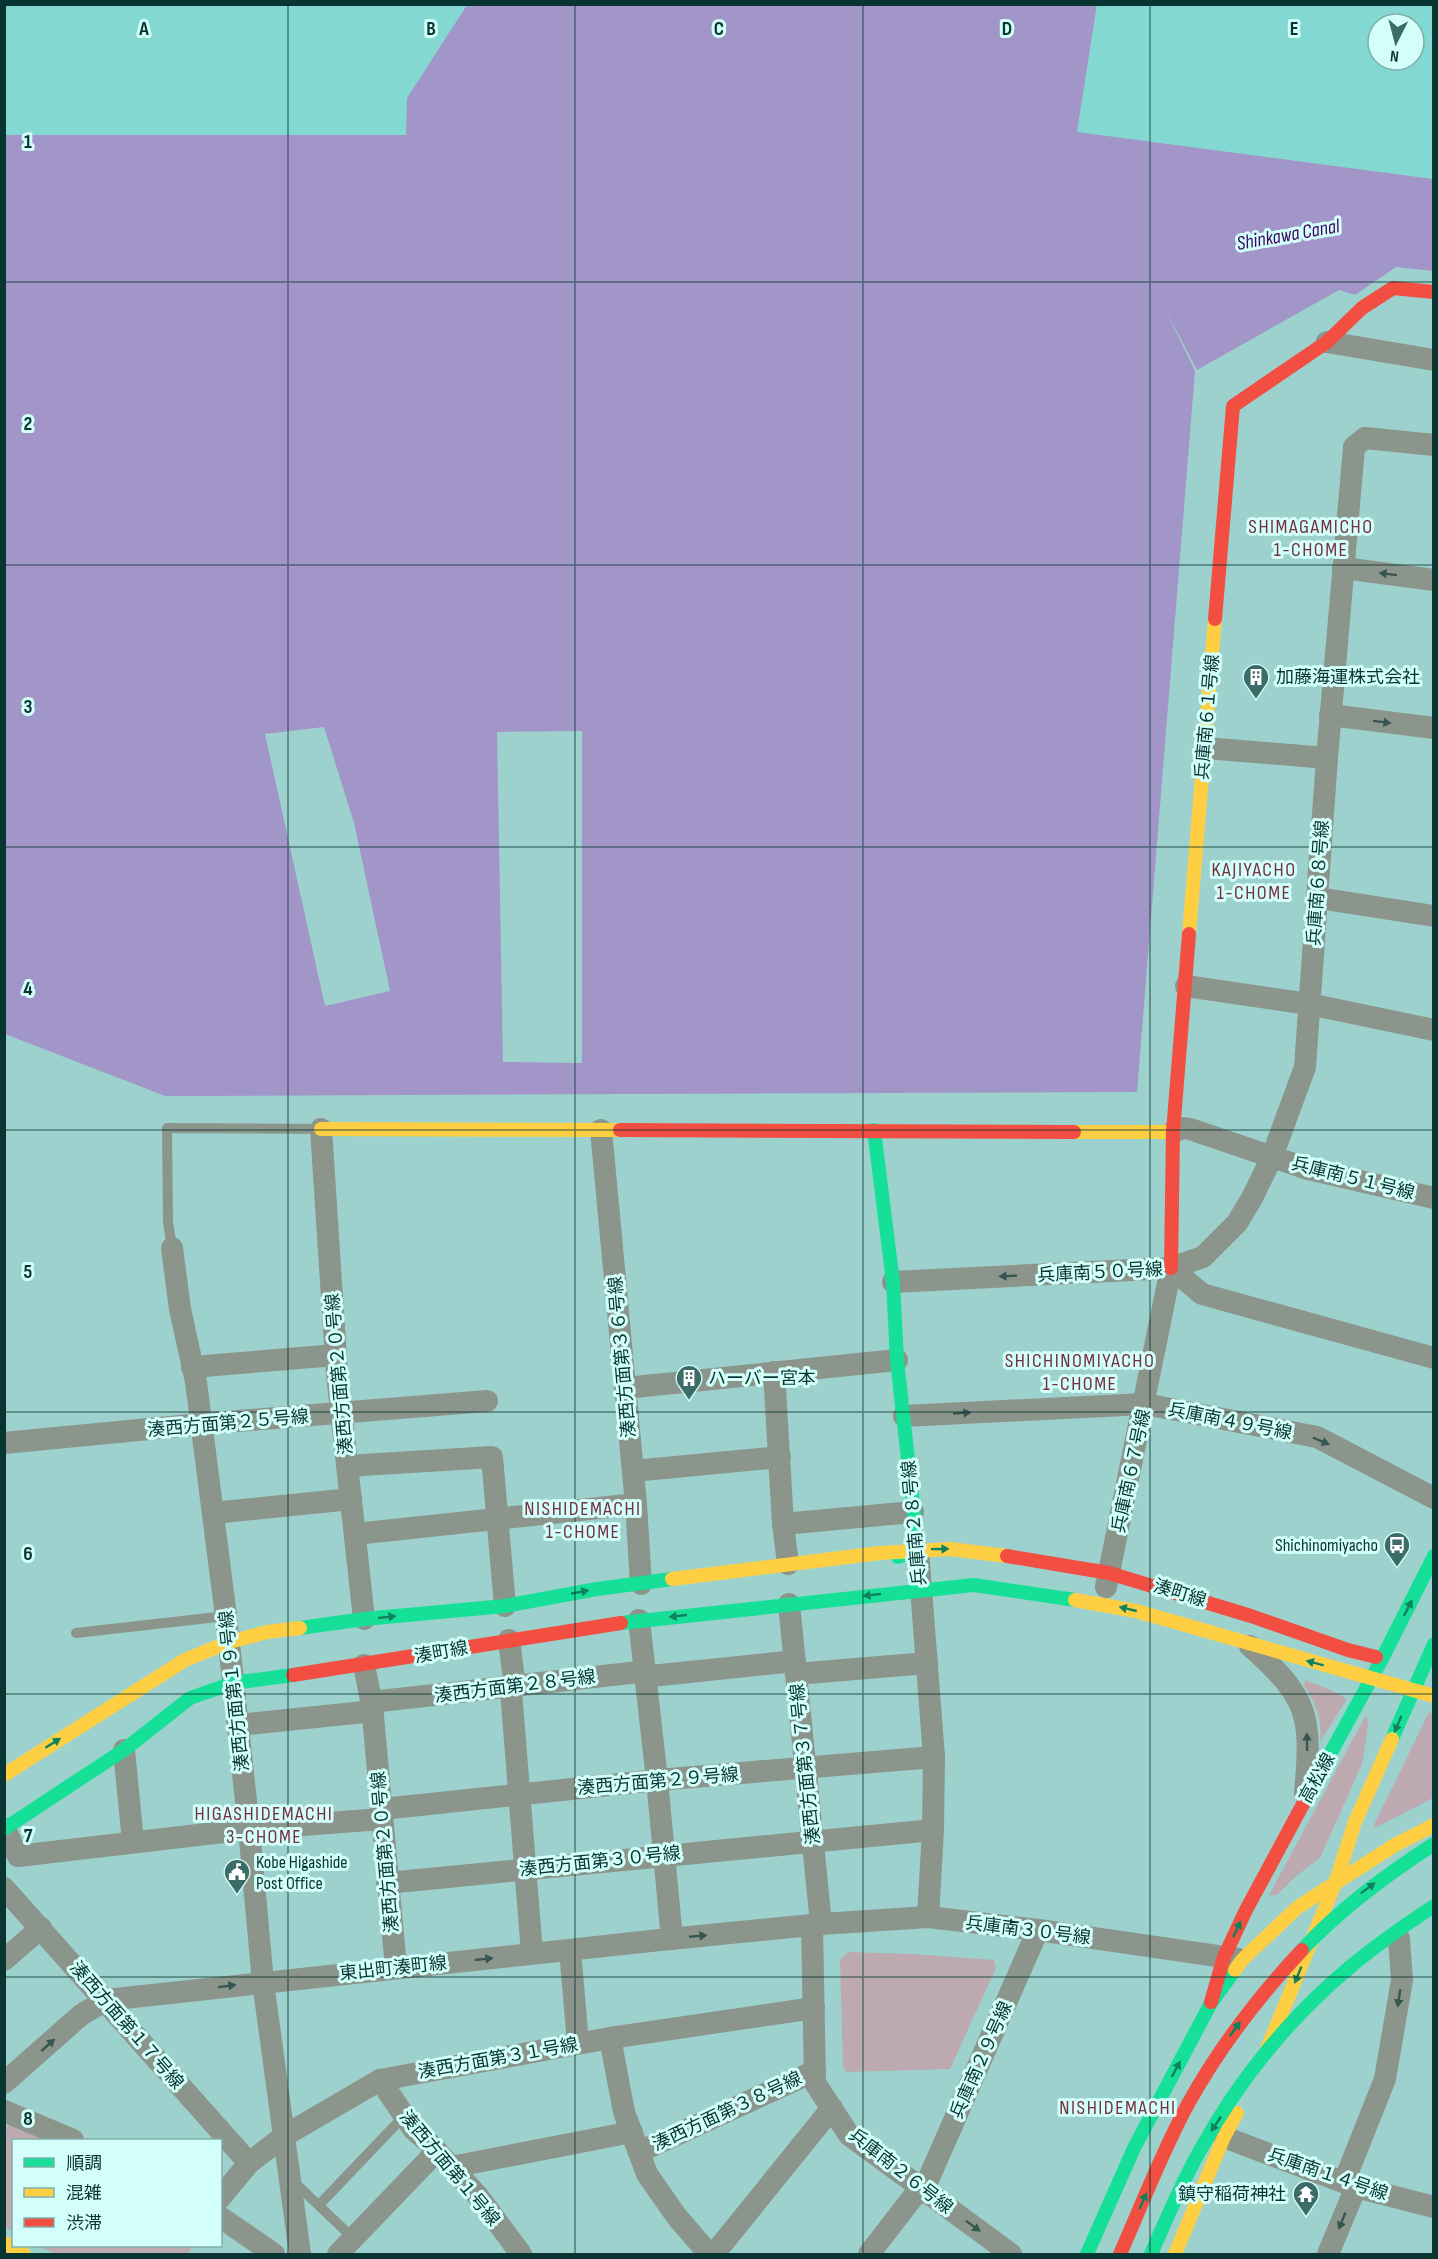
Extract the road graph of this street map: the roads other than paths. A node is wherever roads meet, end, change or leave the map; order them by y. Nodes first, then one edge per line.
1 (1434, 292) edge
2 (1327, 342) junction
3 (1434, 360) edge
4 (1434, 445) edge
5 (1343, 568) junction
6 (1434, 580) edge
7 (1330, 715) junction
8 (1434, 728) edge
9 (1205, 748) junction
10 (1327, 758) junction
11 (1318, 898) junction
12 (1434, 916) edge
13 (1185, 986) junction
14 (1309, 1004) junction
15 (1434, 1030) edge
16 (321, 1129) junction
17 (601, 1130) junction
18 (874, 1130) junction
19 (1173, 1132) junction
20 (1272, 1157) junction
21 (1434, 1198) edge
22 (171, 1248) joint
23 (1172, 1268) junction
24 (893, 1282) junction
25 (336, 1356) junction
26 (1434, 1358) edge
27 (897, 1360) junction
28 (192, 1366) junction
29 (774, 1372) junction
30 (625, 1388) junction
31 (487, 1401) dead end
32 (1144, 1404) junction
33 (341, 1413) junction
34 (904, 1416) junction
35 (201, 1424) junction
36 (4, 1443) edge
37 (780, 1457) junction
38 (347, 1466) junction
39 (633, 1471) junction
40 (1434, 1498) edge
41 (351, 1499) junction
42 (636, 1504) junction
43 (913, 1512) junction
44 (213, 1513) junction
45 (497, 1519) junction
46 (783, 1524) junction
47 (355, 1534) junction
48 (918, 1550) junction
49 (1434, 1556) edge
50 (788, 1564) junction
51 (1109, 1573) junction
52 (892, 1577) dead end
53 (641, 1584) junction
54 (921, 1591) junction
55 (789, 1604) junction
56 (1103, 1604) junction
57 (505, 1606) junction
58 (226, 1616) junction
59 (364, 1619) junction
60 (639, 1620) junction
61 (76, 1634) dead end
62 (508, 1640) junction
63 (229, 1642) junction
64 (1249, 1644) junction
65 (1434, 1644) edge
66 (1387, 1660) junction
67 (927, 1664) junction
68 (364, 1665) junction
69 (795, 1668) junction
70 (1422, 1670) edge
71 (646, 1675) junction
72 (1371, 1678) junction
73 (233, 1683) junction
74 (512, 1686) junction
75 (1413, 1690) junction
76 (1434, 1696) edge
77 (372, 1705) junction
78 (238, 1725) junction
79 (124, 1750) junction
80 (934, 1757) junction
81 (9, 1765) edge
82 (806, 1769) junction
83 (657, 1780) junction
84 (518, 1794) junction
85 (1304, 1800) junction
86 (382, 1814) junction
87 (1434, 1825) edge
88 (249, 1828) junction
89 (5, 1829) edge
90 (933, 1830) junction
91 (812, 1840) junction
92 (133, 1842) junction
93 (1434, 1844) edge
94 (664, 1855) junction
95 (11, 1858) edge
96 (524, 1869) junction
97 (1336, 1881) junction
98 (387, 1883) junction
99 (4, 1888) edge
100 (1434, 1906) edge
101 (928, 1917) junction
102 (1434, 1919) edge
103 (816, 1925) junction
104 (41, 1928) junction
105 (1038, 1930) junction
106 (672, 1939) junction
107 (1399, 1939) junction
108 (570, 1950) junction
109 (532, 1953) junction
110 (1233, 1958) junction
111 (4, 1960) edge
112 (396, 1968) junction
113 (263, 1982) junction
114 (106, 2000) junction
115 (814, 2008) junction
116 (610, 2038) junction
117 (578, 2043) junction
118 (815, 2071) junction
119 (1256, 2079) junction
120 (380, 2080) junction
121 (4, 2084) edge
122 (832, 2108) junction
123 (4, 2111) edge
124 (404, 2116) junction
125 (284, 2136) junction
126 (1224, 2137) junction
127 (71, 2139) edge
128 (635, 2142) junction
129 (444, 2159) junction
130 (249, 2163) junction
131 (290, 2177) junction
132 (1350, 2185) junction
133 (924, 2189) junction
134 (222, 2196) edge
135 (319, 2205) junction
136 (1434, 2207) edge
137 (222, 2218) edge
138 (4, 2243) edge
139 (346, 2247) edge
140 (24, 2254) edge
141 (274, 2254) edge
142 (300, 2254) edge
143 (521, 2254) edge
144 (709, 2254) edge
145 (714, 2254) edge
146 (869, 2254) edge
147 (1011, 2254) edge
148 (1087, 2254) edge
149 (1120, 2254) edge
150 (1151, 2254) edge
151 (1175, 2254) edge
152 (1328, 2254) edge

1 - 2 main road, 兵庫南６１号線
2 - 3 street
2 - 9 main road, 兵庫南６１号線
4 - 5 street, 兵庫南６８号線
6 -> 5 street
5 - 7 street, 兵庫南６８号線
7 -> 8 street
7 - 10 street, 兵庫南６８号線
9 - 10 street
9 - 13 main road, 兵庫南６１号線
10 - 11 street, 兵庫南６８号線
11 - 12 street
11 - 14 street, 兵庫南６８号線
13 - 14 street
13 - 19 main road, 兵庫南６１号線
14 - 15 street
14 - 20 street, 兵庫南６８号線
16 - 17 main road
16 - 22 lane, 湊西方面第１９号線
16 - 25 street, 湊西方面第２０号線
17 - 18 main road
17 - 30 street, 湊西方面第３６号線
18 - 19 main road
18 - 24 main road, 兵庫南２８号線
19 - 20 street, 兵庫南５１号線
19 - 23 main road, 兵庫南６１号線
20 - 21 street, 兵庫南５１号線
20 - 23 street, 兵庫南６８号線
22 - 28 street, 湊西方面第１９号線
23 -> 24 street, 兵庫南５０号線
23 - 26 street, 兵庫南５０号線
23 - 32 street, 兵庫南６７号線
24 - 27 main road, 兵庫南２８号線
25 - 28 street
25 - 33 street, 湊西方面第２０号線
27 - 29 street
27 - 34 main road, 兵庫南２８号線
28 - 35 street, 湊西方面第１９号線
29 - 30 street
29 - 37 street
30 - 39 street, 湊西方面第３６号線
31 - 33 street, 湊西方面第２５号線
34 -> 32 street, 兵庫南４９号線
32 -> 40 street, 兵庫南４９号線
32 - 51 street, 兵庫南６７号線
33 - 35 street, 湊西方面第２５号線
33 - 38 street, 湊西方面第２０号線
34 - 43 main road, 兵庫南２８号線
35 - 36 street, 湊西方面第２５号線
35 - 44 street, 湊西方面第１９号線
37 - 39 street
37 - 46 street
38 - 41 street, 湊西方面第２０号線
38 - 45 street
39 - 42 street, 湊西方面第３６号線
41 - 44 street
41 - 47 street, 湊西方面第２０号線
42 - 45 street
42 - 53 street, 湊西方面第３６号線
43 - 46 street
43 - 48 main road, 兵庫南２８号線
44 - 58 street, 湊西方面第１９号線
45 - 47 street
45 - 57 street
46 - 50 street
47 - 59 street, 湊西方面第２０号線
48 - 50 main road, 湊町線
48 -> 51 main road, 湊町線
48 - 54 street, 兵庫南２８号線
48 - 63 main road, 湊町線
66 -> 49 main road, 高松線
50 - 53 main road, 湊町線
51 - 56 street, 兵庫南６７号線
51 - 66 main road, 湊町線
52 - 54 main road
57 -> 53 main road, 湊町線
54 -> 55 main road, 湊町線
54 - 56 main road, 湊町線
54 - 67 street, 兵庫南２８号線
55 -> 60 main road, 湊町線
55 - 69 street, 湊西方面第３７号線
64 -> 56 main road, 湊町線
59 -> 57 main road, 湊町線
58 - 61 lane
58 - 63 street, 湊西方面第１９号線
59 - 63 main road, 湊町線
60 - 62 main road, 湊町線
60 - 71 street
62 - 68 main road, 湊町線
62 - 74 street
63 - 73 street, 湊西方面第１９号線
81 -> 63 main road, 湊町線
72 -> 64 main road, 湊町線
85 -> 64 street
65 - 70 main road
66 - 72 main road, 高松線
67 - 69 street, 湊西方面第２８号線
67 - 80 street, 兵庫南２８号線
68 - 73 main road, 湊町線
68 - 77 street, 湊西方面第２０号線
69 - 71 street, 湊西方面第２８号線
69 - 82 street, 湊西方面第３７号線
70 - 75 main road
71 - 74 street, 湊西方面第２８号線
71 - 83 street
72 - 75 main road, 湊町線
72 - 85 main road, 高松線
73 - 78 street, 湊西方面第１９号線
73 - 79 main road, 湊町線
74 - 77 street, 湊西方面第２８号線
74 - 84 street
75 - 76 main road, 湊町線
75 -> 97 main road
77 - 78 street, 湊西方面第２８号線
77 - 86 street, 湊西方面第２０号線
78 - 88 street, 湊西方面第１９号線
79 - 89 main road, 湊町線
79 - 92 street
80 - 82 street, 湊西方面第２９号線
80 - 90 street, 兵庫南２８号線
82 - 83 street, 湊西方面第２９号線
82 - 91 street, 湊西方面第３７号線
83 - 84 street, 湊西方面第２９号線
83 - 94 street
84 - 86 street, 湊西方面第２９号線
84 - 96 street
110 -> 85 main road, 高松線
86 - 88 street, 湊西方面第２９号線
86 - 98 street, 湊西方面第２０号線
87 - 97 main road
88 - 92 street, 湊西方面第２９号線
88 - 113 street, 湊西方面第１９号線
89 - 95 street, 湊西方面第２９号線
90 - 91 street, 湊西方面第３０号線
90 - 101 street, 兵庫南２８号線
91 - 94 street, 湊西方面第３０号線
91 - 103 street, 湊西方面第３７号線
92 - 95 street, 湊西方面第２９号線
149 -> 93 main road, bridge
94 - 96 street, 湊西方面第３０号線
94 - 106 street
96 - 98 street, 湊西方面第３０号線
96 - 109 street
97 - 110 main road
97 -> 119 main road
98 - 112 street, 湊西方面第２０号線
99 - 104 street, 湊西方面第１７号線
100 -> 150 main road, bridge
101 - 103 street, 兵庫南３０号線
101 - 105 street, 兵庫南３０号線
102 - 107 main road
106 -> 103 street, 東出町湊町線
103 - 115 street, 兵庫南２６号線
104 - 111 street
104 - 114 street, 湊西方面第１７号線
105 - 110 street, 兵庫南３０号線
105 - 133 street, 兵庫南２９号線
106 - 108 street, 東出町湊町線
107 - 119 main road
107 -> 132 street
108 - 109 street, 東出町湊町線
108 - 117 street
112 -> 109 street, 東出町湊町線
148 -> 110 main road
112 - 113 street, 東出町湊町線
114 -> 113 street, 東出町湊町線
113 - 125 street, 湊西方面第１９号線
121 -> 114 street, 東出町湊町線
114 - 130 street, 湊西方面第１７号線
115 - 116 street, 湊西方面第３１号線
115 - 118 street, 兵庫南２６号線
116 - 117 street, 湊西方面第３１号線
116 - 128 street
117 - 120 street, 湊西方面第３１号線
118 - 122 street, 兵庫南２６号線
118 - 128 street, 湊西方面第３８号線
119 - 126 main road
120 - 124 street, 湊西方面第１号線
120 - 125 street, 湊西方面第３１号線
122 - 133 street, 兵庫南２６号線
122 - 145 street
123 - 127 street
124 - 129 street, 湊西方面第１号線
124 - 135 lane
125 - 130 street, 湊西方面第３１号線
125 - 131 street, 湊西方面第１９号線
126 - 132 street, 兵庫南１４号線
126 - 151 main road
128 - 129 street, 湊西方面第３８号線
128 - 144 street
129 - 139 street
129 - 143 street, 湊西方面第１号線
130 - 134 street, 湊西方面第３１号線
131 - 135 lane
131 - 142 street, 湊西方面第１９号線
132 - 136 street, 兵庫南１４号線
132 -> 152 street
133 - 146 street
133 -> 147 street, 兵庫南２６号線
135 - 139 lane
137 - 141 street
138 - 140 main road

